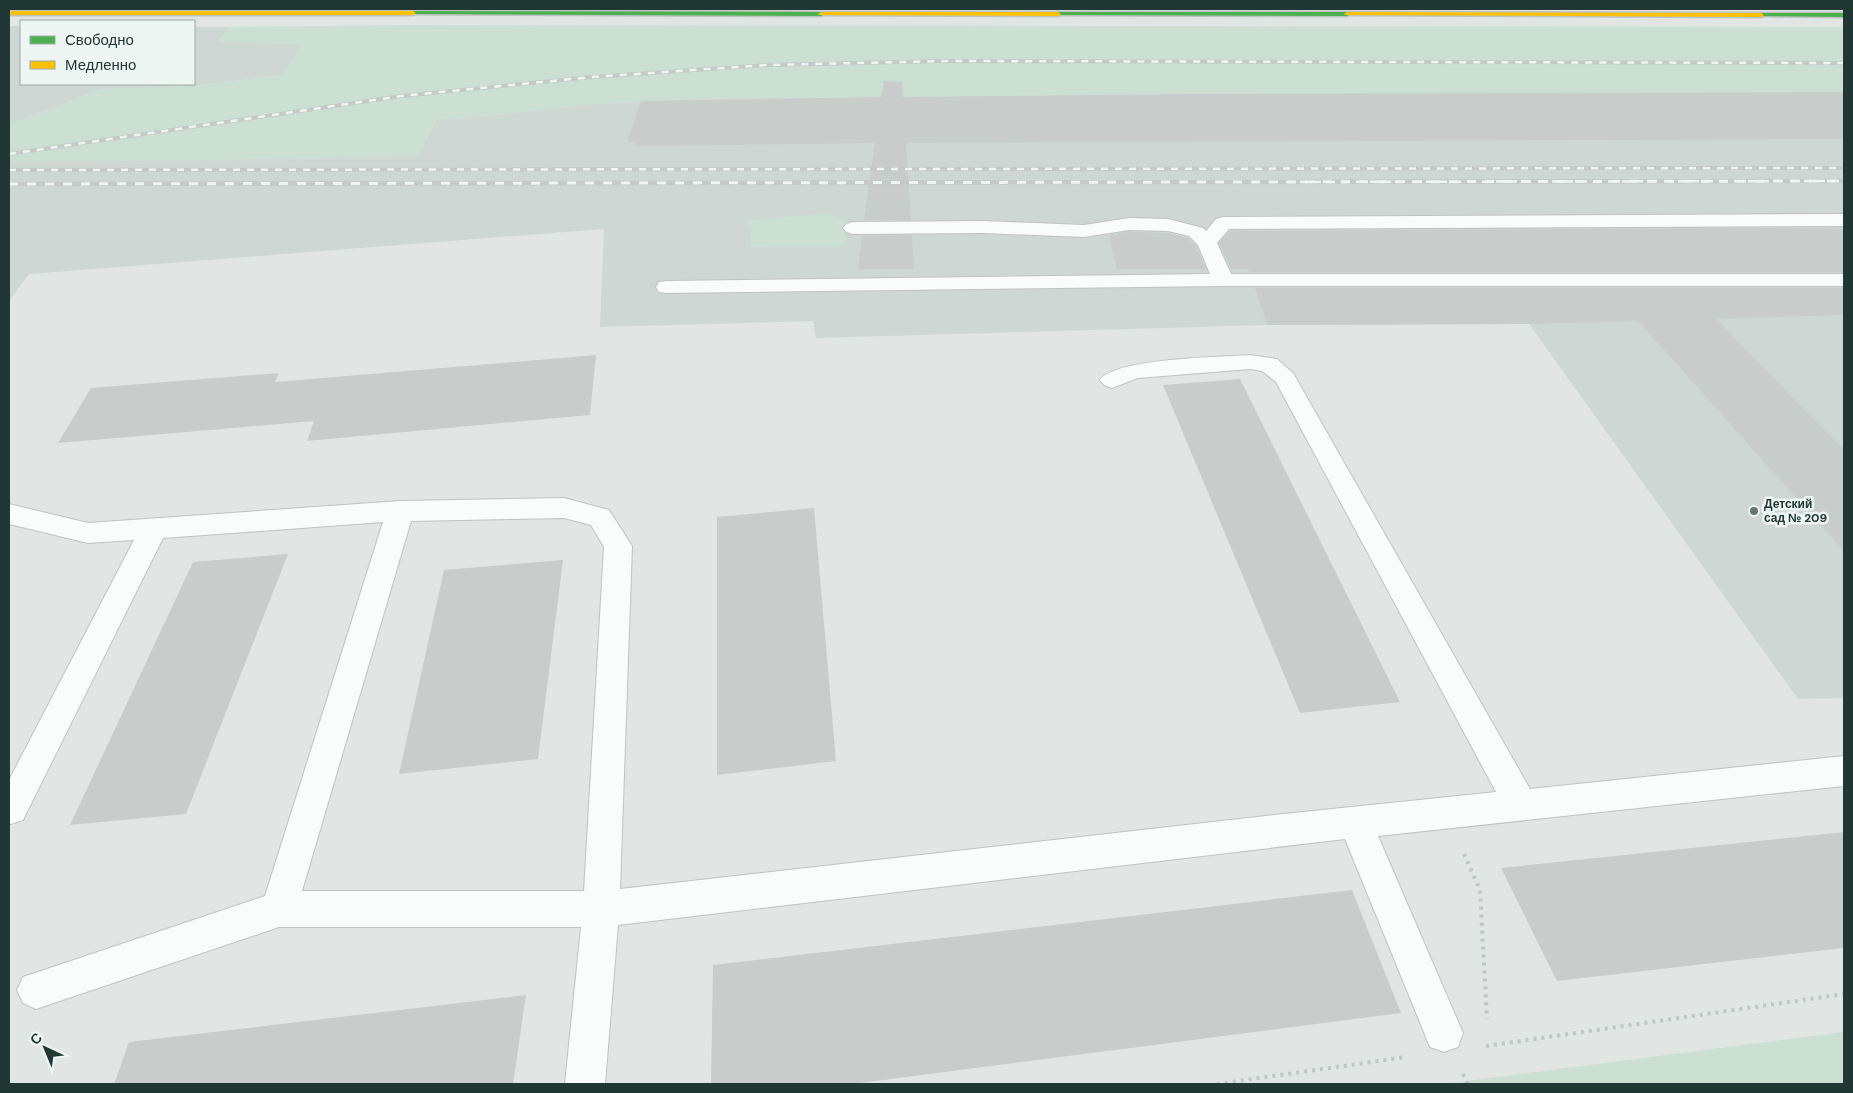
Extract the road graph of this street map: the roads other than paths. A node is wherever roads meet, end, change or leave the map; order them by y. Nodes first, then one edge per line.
1 (1010, 9) edge
2 (9, 13) edge
3 (1029, 13) junction
4 (1844, 16) edge
5 (1844, 220) edge
6 (853, 228) dead end
7 (1207, 243) junction
8 (1223, 280) junction
9 (1844, 280) edge
10 (666, 287) dead end
11 (1112, 380) dead end
12 (400, 511) junction
13 (9, 514) edge
14 (154, 528) junction
15 (1844, 771) edge
16 (1521, 805) junction
17 (11, 809) dead end
18 (1356, 824) junction
19 (279, 909) junction
20 (601, 909) junction
21 (36, 990) dead end
22 (1444, 1033) dead end
23 (585, 1084) edge

1 - 3 lane
2 - 3 main road
3 - 4 main road
5 - 7 lane
6 - 7 lane
7 - 8 lane
8 - 9 lane
8 - 10 lane
11 - 16 lane
12 - 14 lane
12 - 19 lane
12 - 20 lane
13 - 14 lane
14 - 17 lane
15 - 16 lane
16 - 18 lane
18 - 20 lane
18 - 22 lane
19 - 20 lane
19 - 21 lane
20 - 23 lane

